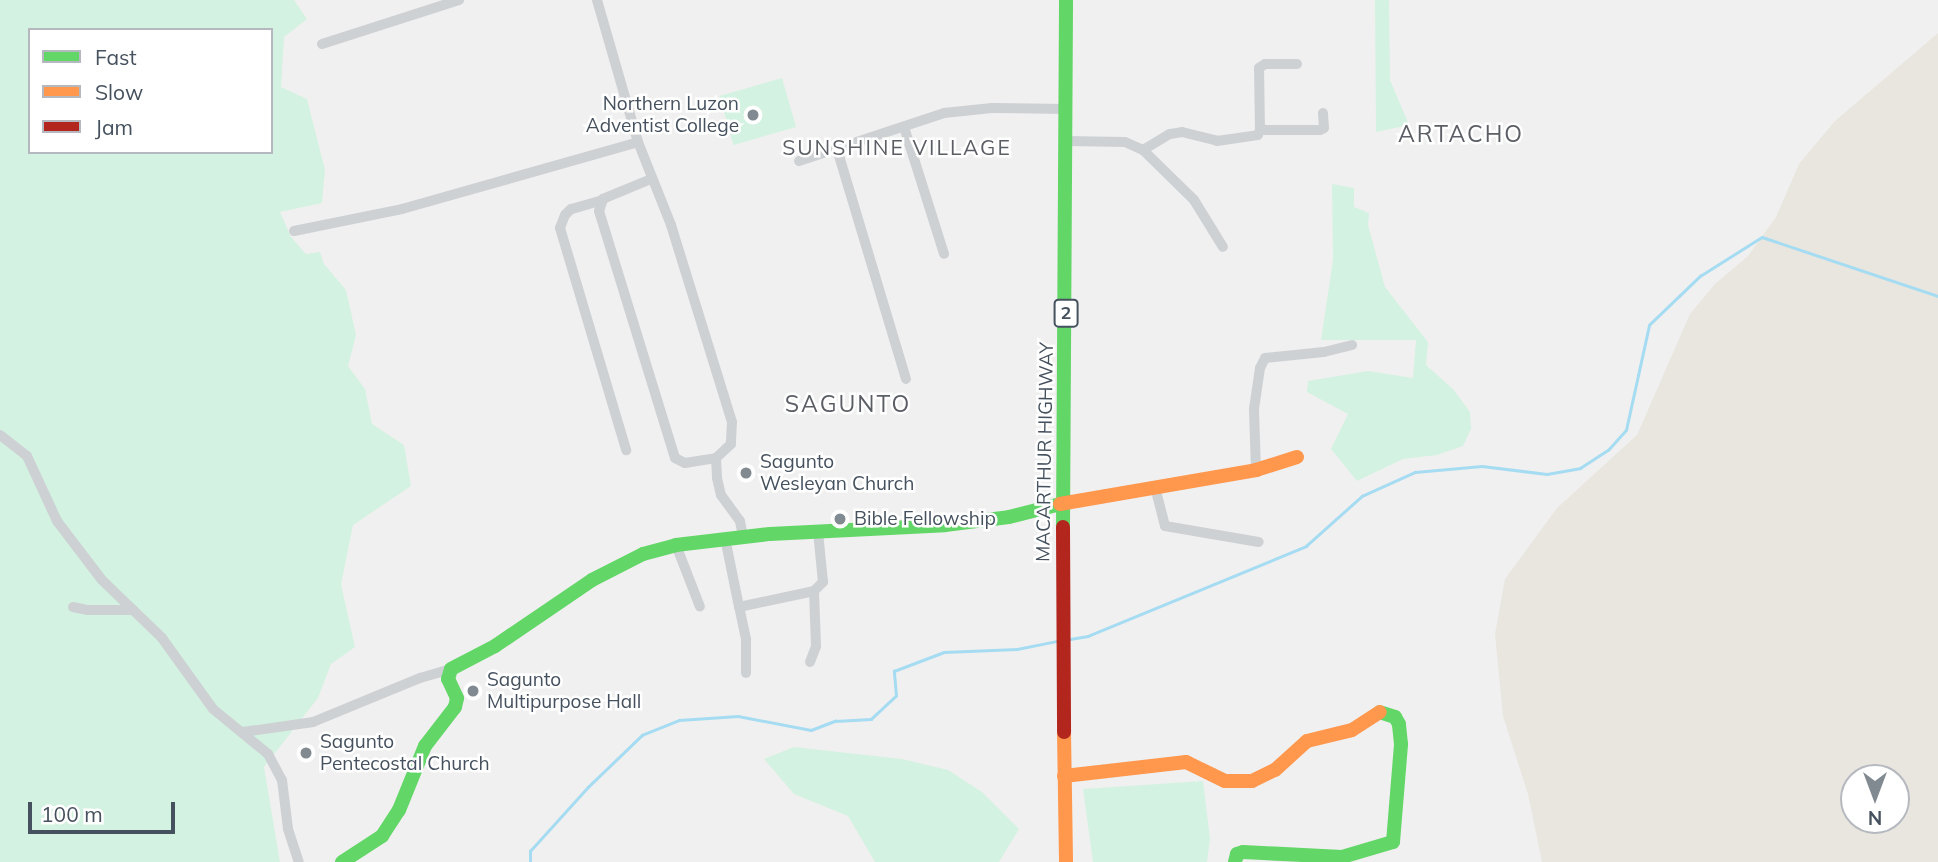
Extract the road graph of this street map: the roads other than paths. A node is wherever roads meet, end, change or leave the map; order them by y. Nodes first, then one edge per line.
1 (459, 0) edge
2 (597, 0) edge
3 (1066, 0) edge
4 (322, 44) dead end
5 (1297, 64) dead end
6 (1067, 109) junction
7 (1323, 113) dead end
8 (904, 127) junction
9 (1260, 130) junction
10 (1066, 141) junction
11 (638, 142) junction
12 (837, 149) junction
13 (1143, 150) junction
14 (799, 160) dead end
15 (652, 179) junction
16 (603, 200) junction
17 (294, 231) dead end
18 (1223, 247) dead end
19 (944, 254) dead end
20 (1352, 345) dead end
21 (906, 379) dead end
22 (0, 435) edge
23 (626, 450) dead end
24 (1297, 457) dead end
25 (716, 458) junction
26 (1256, 470) junction
27 (1155, 487) junction
28 (1063, 503) junction
29 (818, 532) junction
30 (743, 537) junction
31 (725, 538) junction
32 (1259, 542) dead end
33 (676, 545) junction
34 (814, 591) junction
35 (73, 607) dead end
36 (700, 607) dead end
37 (739, 607) junction
38 (133, 610) junction
39 (810, 662) dead end
40 (451, 669) junction
41 (746, 673) dead end
42 (243, 732) junction
43 (1064, 776) junction
44 (1368, 857) edge
45 (299, 862) edge
46 (342, 862) edge
47 (1066, 862) edge
48 (1235, 862) edge

1 - 4 street
2 - 11 street
3 - 6 main road, MACARTHUR HIGHWAY / 2
5 - 9 street
6 - 8 street
6 - 10 main road, MACARTHUR HIGHWAY / 2
7 - 9 street
8 - 12 street
8 - 19 street
9 - 13 street
10 - 13 street
10 - 28 main road, MACARTHUR HIGHWAY / 2
11 - 15 street
11 - 17 street
12 - 14 street
12 - 21 street
13 - 18 street
15 - 16 street
15 - 25 street
16 - 23 street
16 - 25 street
20 - 26 street
22 - 38 street
24 - 26 main road
25 - 30 street
26 - 27 main road
27 - 28 main road
27 - 32 street
28 - 29 main road
28 - 43 main road, MACARTHUR HIGHWAY / 2
29 - 30 main road
29 - 34 street
30 - 31 main road
31 - 33 main road
31 - 37 street
33 - 36 street
33 - 40 main road
34 - 37 street
34 - 39 street
35 - 38 street
37 - 41 street
38 - 42 street
40 - 42 street
40 - 46 main road
42 - 45 street
43 - 44 main road
43 - 47 main road, MACARTHUR HIGHWAY / 2
44 - 48 main road

